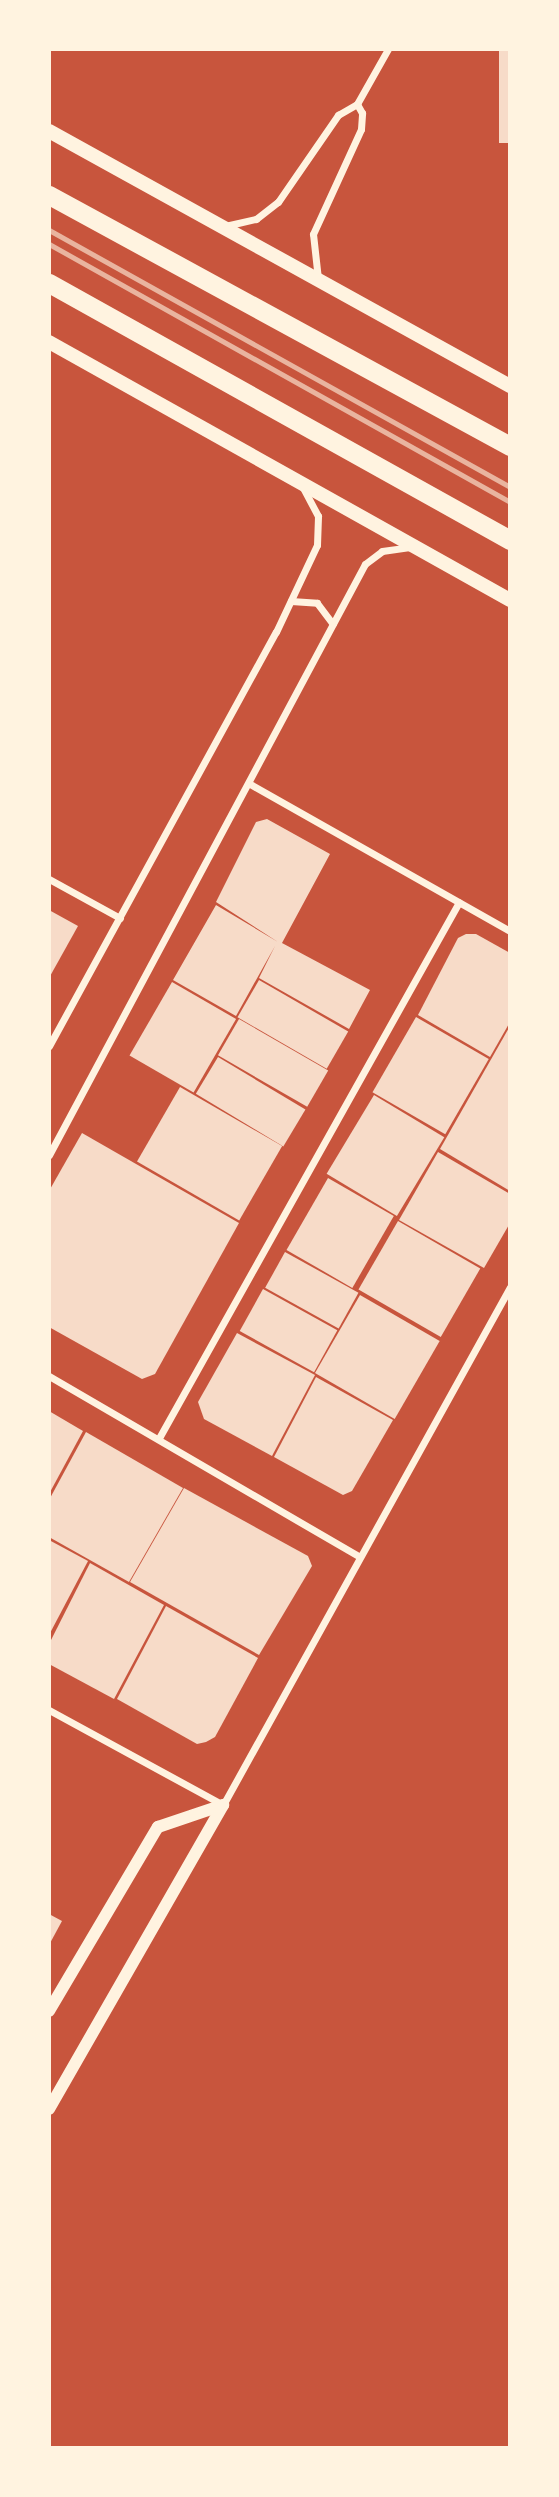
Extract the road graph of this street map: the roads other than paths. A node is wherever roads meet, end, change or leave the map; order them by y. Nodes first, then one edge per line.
1 (388, 49) edge
2 (357, 104) junction
3 (49, 131) edge
4 (49, 195) edge
5 (218, 226) junction
6 (49, 283) edge
7 (319, 284) junction
8 (49, 342) edge
9 (510, 386) edge
10 (510, 446) edge
11 (302, 485) junction
12 (510, 540) edge
13 (414, 546) junction
14 (510, 600) edge
15 (291, 601) junction
16 (333, 624) junction
17 (250, 784) junction
18 (49, 879) edge
19 (459, 902) junction
20 (120, 918) junction
21 (510, 931) edge
22 (49, 1046) edge
23 (49, 1155) edge
24 (510, 1287) edge
25 (49, 1376) edge
26 (159, 1438) junction
27 (358, 1556) junction
28 (49, 1710) edge
29 (223, 1805) junction
30 (49, 2011) edge
31 (49, 2109) edge

1 - 2 street
2 - 5 street
2 - 7 street
3 - 5 main road
4 - 10 highway
5 - 7 main road
6 - 12 highway
7 - 9 main road
8 - 11 main road
11 - 13 main road
11 - 15 street
13 - 14 main road
13 - 16 street
15 - 16 street
15 - 20 street
16 - 17 street
17 - 19 street
17 - 23 street
18 - 20 street
19 - 21 street
19 - 26 street
20 - 22 street
24 - 27 street
25 - 26 street
26 - 27 street
27 - 29 street
28 - 29 street
29 - 30 street
29 - 31 street

